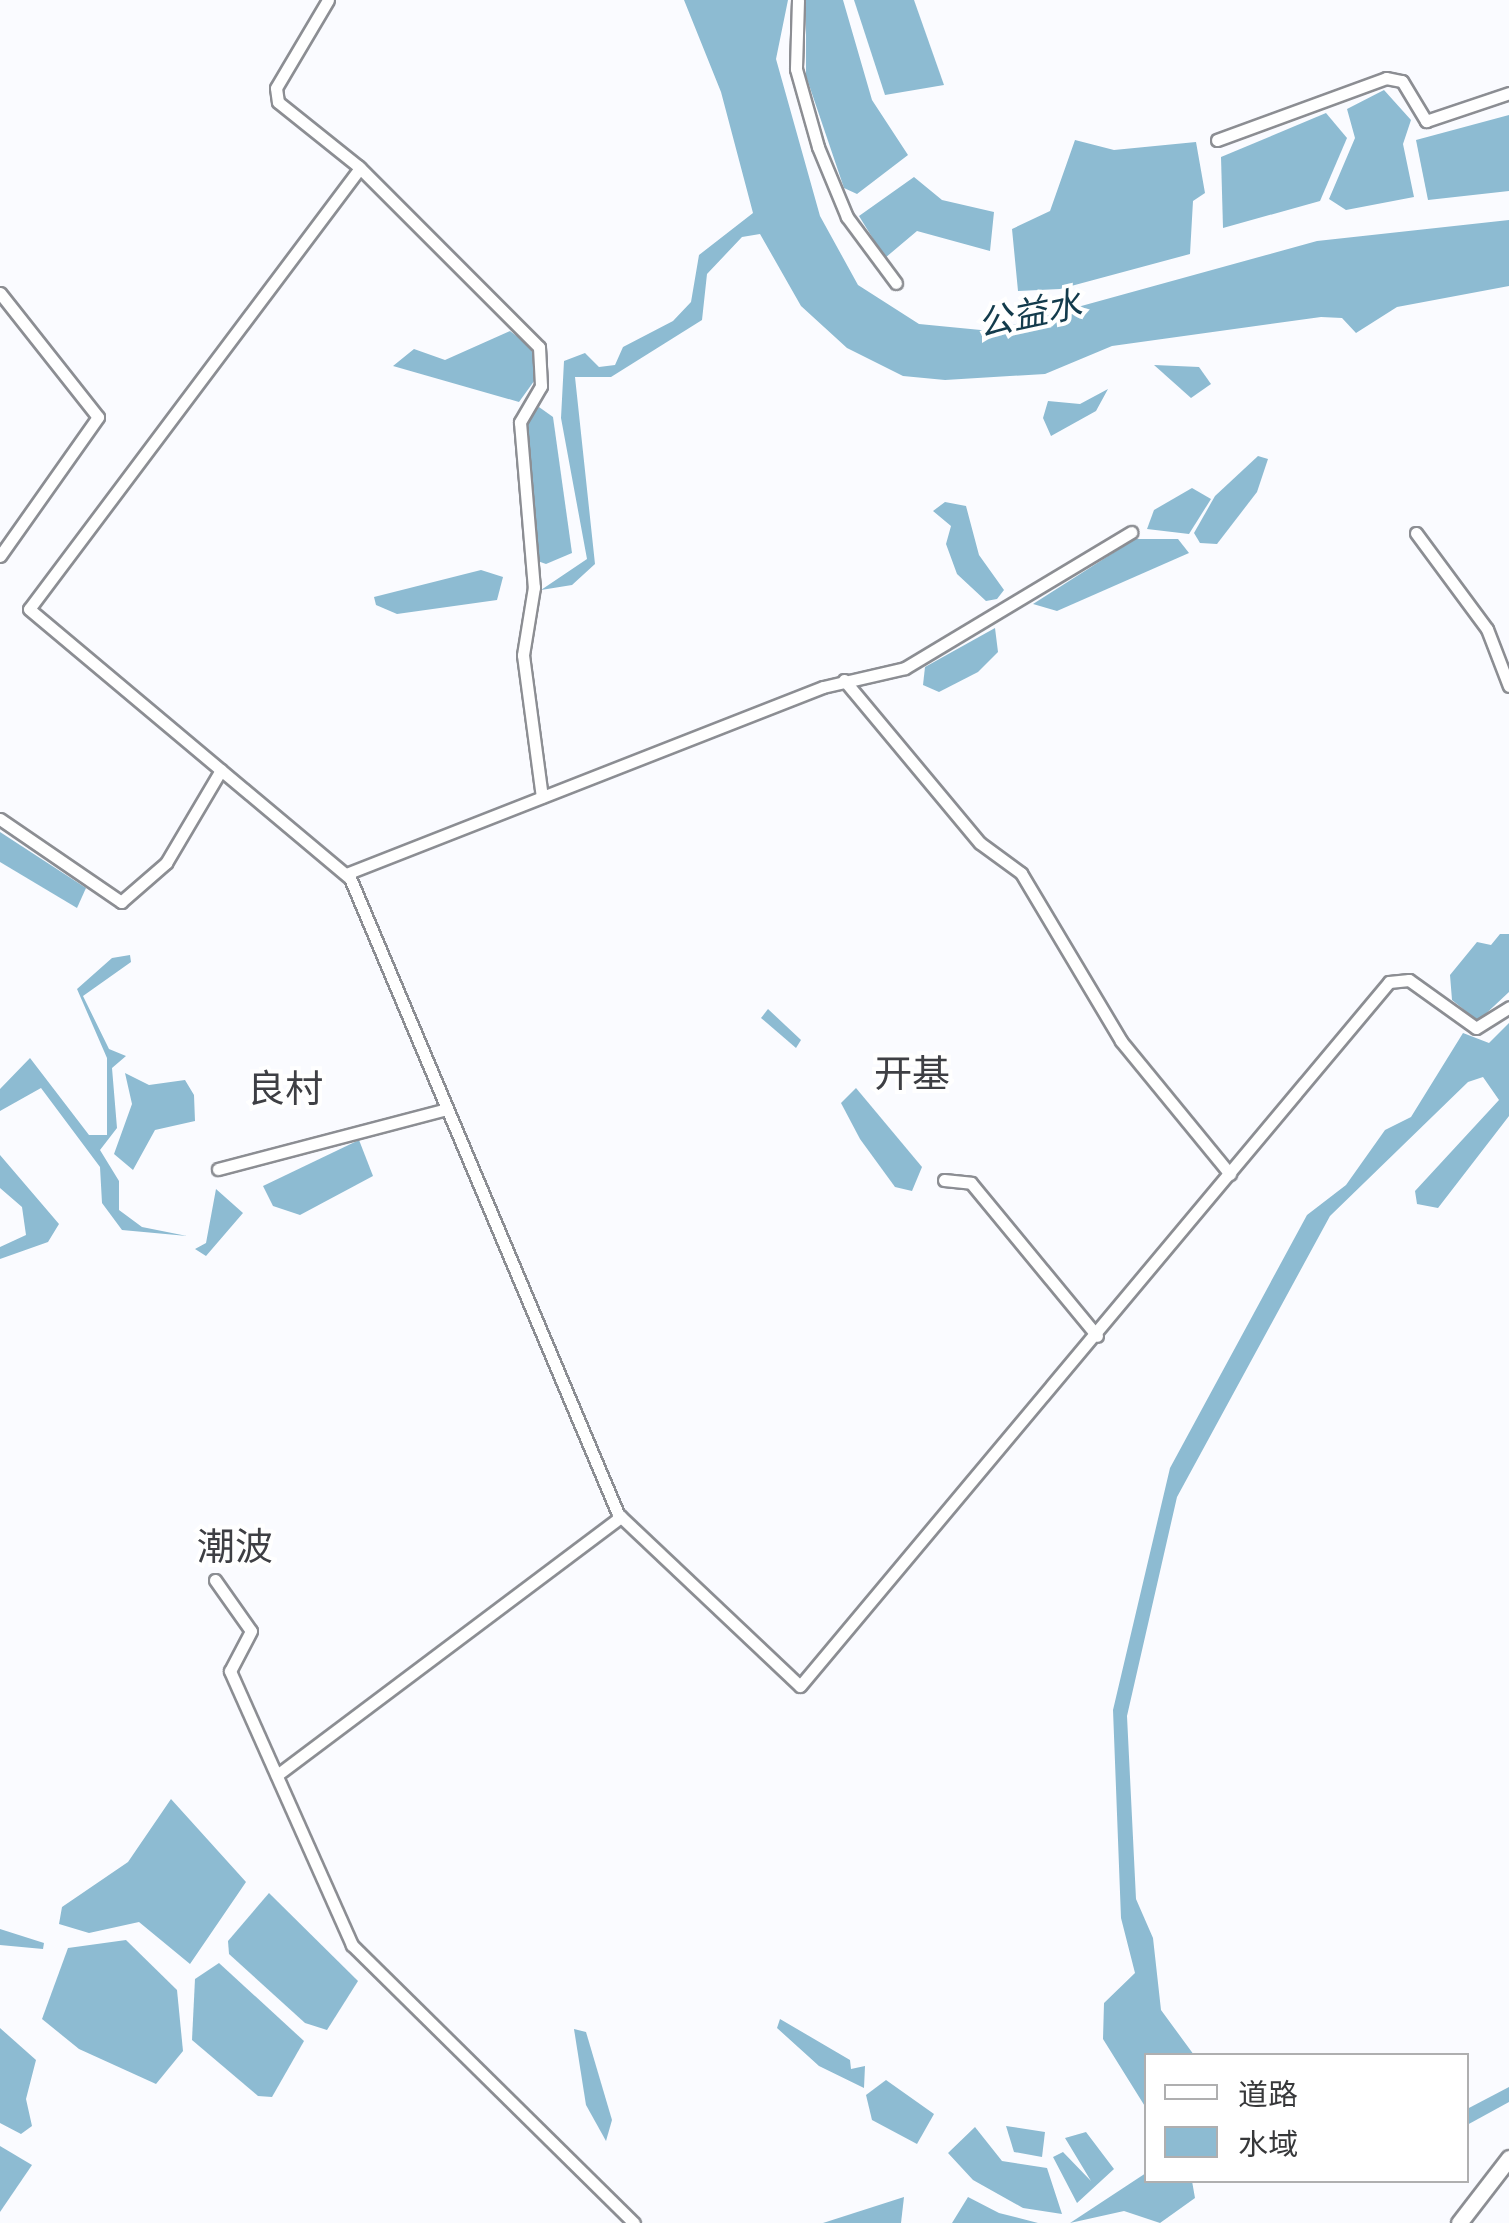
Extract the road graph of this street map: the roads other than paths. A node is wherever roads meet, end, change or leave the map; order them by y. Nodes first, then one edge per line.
1 (328, 0) edge
2 (798, 0) edge
3 (1509, 93) edge
4 (1217, 140) dead end
5 (360, 168) junction
6 (896, 284) dead end
7 (0, 293) edge
8 (1131, 532) dead end
9 (1416, 533) dead end
10 (0, 556) edge
11 (844, 680) junction
12 (1509, 686) edge
13 (220, 770) junction
14 (542, 797) junction
15 (0, 819) edge
16 (346, 874) junction
17 (1509, 1007) edge
18 (446, 1109) junction
19 (218, 1169) dead end
20 (1230, 1174) junction
21 (944, 1180) dead end
22 (1097, 1336) junction
23 (621, 1517) junction
24 (215, 1580) dead end
25 (277, 1776) junction
26 (1509, 2158) edge
27 (634, 2223) edge
28 (1458, 2223) edge

1 - 5 street
2 - 6 street
3 - 4 street
5 - 13 street
5 - 14 street
7 - 10 street
8 - 11 street
9 - 12 street
11 - 14 street
11 - 20 street
13 - 15 street
13 - 16 street
14 - 16 street
16 - 18 street
17 - 20 street
18 - 19 street
18 - 23 street
20 - 22 street
21 - 22 street
22 - 23 street
23 - 25 street
24 - 25 street
25 - 27 street
26 - 28 street

